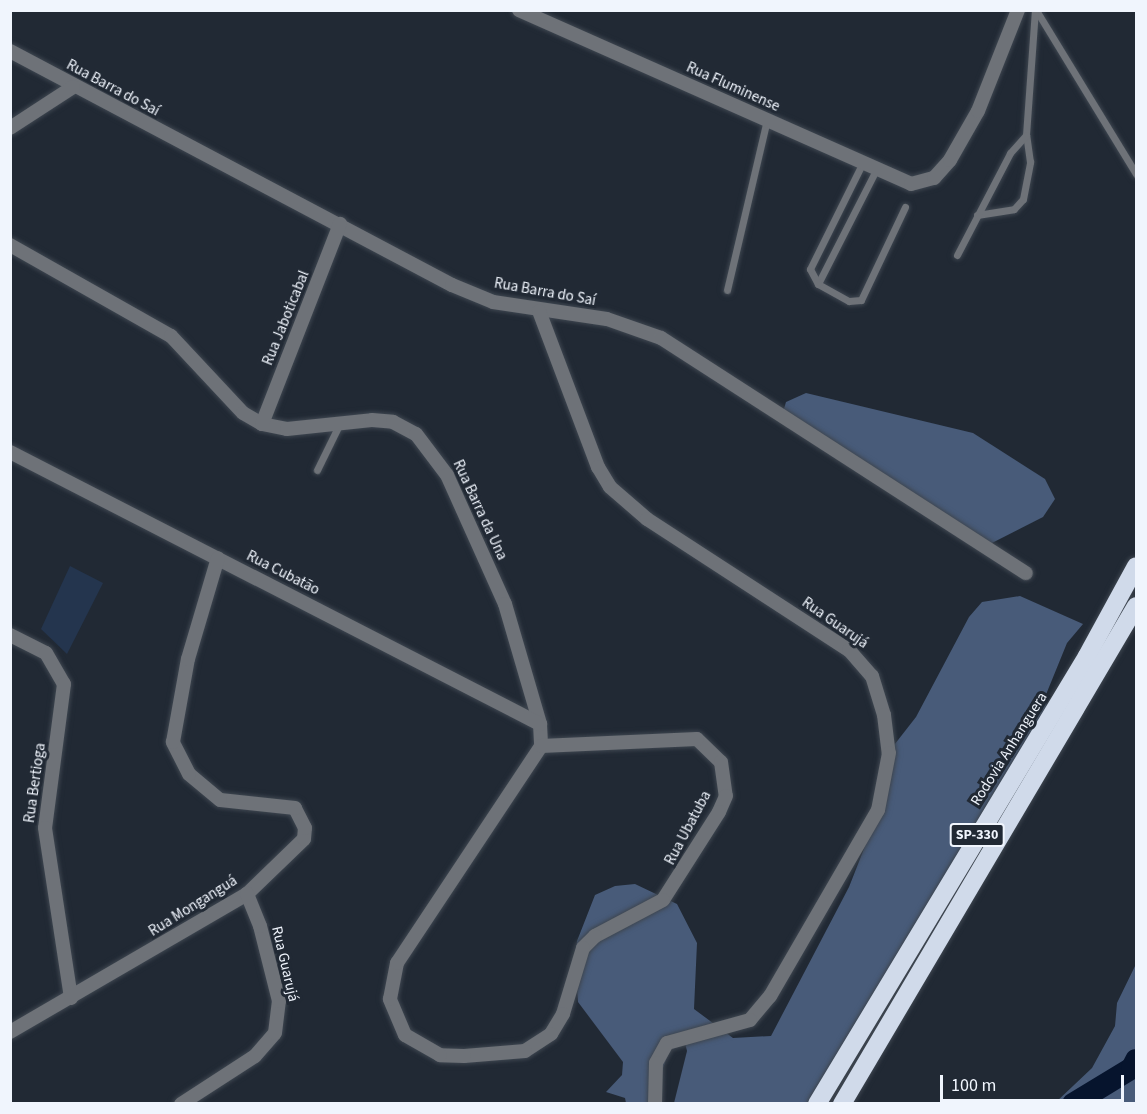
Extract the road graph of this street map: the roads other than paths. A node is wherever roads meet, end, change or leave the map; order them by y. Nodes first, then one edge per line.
1 (519, 10) edge
2 (1018, 10) edge
3 (1036, 10) edge
4 (10, 51) edge
5 (73, 87) junction
6 (767, 120) junction
7 (10, 128) edge
8 (1026, 135) junction
9 (863, 162) junction
10 (877, 168) junction
11 (1137, 174) edge
12 (905, 207) dead end
13 (977, 215) junction
14 (340, 224) junction
15 (10, 245) edge
16 (957, 255) dead end
17 (818, 284) junction
18 (728, 290) dead end
19 (539, 311) junction
20 (262, 423) junction
21 (340, 423) junction
22 (10, 452) edge
23 (317, 470) dead end
24 (218, 558) junction
25 (1137, 566) edge
26 (1026, 573) dead end
27 (1137, 606) edge
28 (10, 635) edge
29 (540, 724) junction
30 (541, 746) junction
31 (247, 894) junction
32 (71, 998) junction
33 (10, 1032) edge
34 (181, 1104) edge
35 (655, 1104) edge
36 (817, 1104) edge
37 (843, 1104) edge

1 - 6 street, Rua Fluminense
2 - 10 street, Rua Fluminense
3 - 8 lane
3 - 11 lane
4 - 5 street, Rua Barra do Saí
5 - 7 street
5 - 14 street, Rua Barra do Saí
6 - 9 street, Rua Fluminense
6 - 18 lane
8 - 13 lane
8 - 13 lane
9 - 10 street, Rua Fluminense
9 - 17 lane
10 - 17 lane
12 - 17 lane
13 - 16 lane
14 - 19 street, Rua Barra do Saí
14 - 20 street, Rua Jaboticabal
15 - 20 street, Rua Barra da Una
19 - 26 street, Rua Barra do Saí
19 - 35 street, Rua Guarujá
20 - 21 street, Rua Barra da Una
21 - 23 lane
21 - 29 street, Rua Barra da Una
22 - 24 street, Rua Cubatão
24 - 29 street, Rua Cubatão
24 - 31 street, Rua Monganguá
25 - 36 highway, Rodovia Anhanguera / SP-330
27 - 37 highway, SP-330
28 - 32 street, Rua Bertioga
29 - 30 street, Rua Barra da Una
30 - 30 street, Rua Ubatuba
31 - 32 street, Rua Monganguá
31 - 34 street, Rua Guarujá
32 - 33 street, Rua Monganguá

